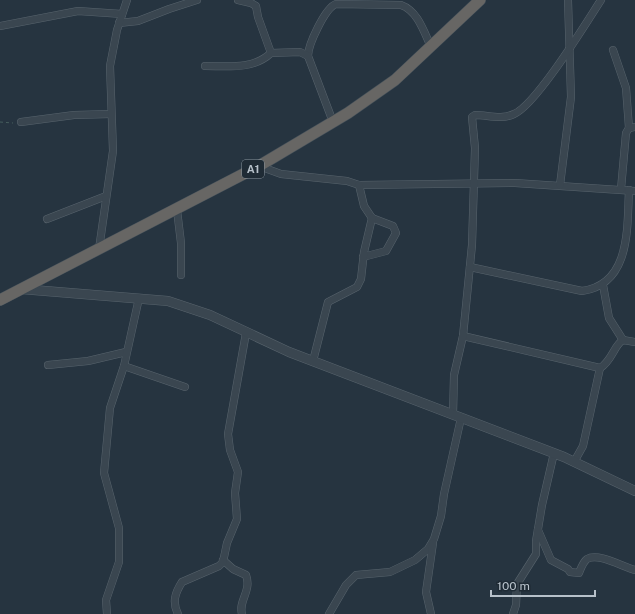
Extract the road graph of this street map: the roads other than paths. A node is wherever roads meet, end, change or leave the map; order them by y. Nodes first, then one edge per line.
1 (127, 0) edge
2 (197, 0) edge
3 (238, 0) edge
4 (480, 0) edge
5 (568, 0) edge
6 (601, 0) edge
7 (122, 14) junction
8 (119, 23) junction
9 (0, 26) edge
10 (571, 46) junction
11 (431, 47) junction
12 (308, 48) junction
13 (613, 50) dead end
14 (300, 52) junction
15 (271, 53) junction
16 (308, 56) junction
17 (205, 66) dead end
18 (111, 114) junction
19 (21, 122) road end
20 (333, 122) junction
21 (632, 128) edge
22 (259, 166) junction
23 (474, 183) junction
24 (359, 185) junction
25 (560, 185) junction
26 (621, 189) junction
27 (632, 190) edge
28 (106, 196) junction
29 (177, 210) junction
30 (372, 218) junction
31 (47, 219) dead end
32 (99, 249) junction
33 (363, 257) junction
34 (470, 267) junction
35 (181, 275) dead end
36 (603, 285) junction
37 (21, 289) junction
38 (140, 298) junction
39 (0, 300) edge
40 (246, 333) junction
41 (463, 336) junction
42 (623, 340) junction
43 (635, 342) edge
44 (126, 352) junction
45 (313, 362) junction
46 (48, 365) dead end
47 (124, 366) junction
48 (600, 368) junction
49 (185, 387) dead end
50 (457, 416) junction
51 (554, 453) junction
52 (574, 462) junction
53 (635, 491) edge
54 (538, 530) junction
55 (434, 539) junction
56 (223, 560) junction
57 (635, 570) edge
58 (107, 614) edge
59 (178, 614) edge
60 (242, 614) edge
61 (329, 614) edge
62 (431, 614) edge
63 (513, 614) edge

1 - 7 street
2 - 8 street
3 - 15 street
4 - 11 highway, A1
5 - 10 street
6 - 10 street
7 - 8 street
7 - 9 street
8 - 18 street
10 - 23 street
10 - 25 street
11 - 12 street
11 - 20 highway, A1
12 - 14 street
12 - 16 street
13 - 21 street
14 - 15 street
14 - 16 street
15 - 17 street
16 - 20 street
18 - 19 street
18 - 28 street
20 - 22 highway, A1
21 - 26 street
22 - 24 street
22 - 29 highway, A1
23 - 24 street
23 - 25 street
23 - 34 street
24 - 30 street
25 - 26 street
26 - 27 street
27 - 36 street
28 - 31 street
28 - 32 street
29 - 32 highway, A1
29 - 35 street
30 - 33 street
30 - 33 street
32 - 37 highway, A1
33 - 45 street
34 - 36 street
34 - 41 street
36 - 42 street
37 - 38 street
37 - 39 highway, A1
38 - 40 street
38 - 44 street
40 - 45 street
40 - 56 street
41 - 48 street
41 - 50 street
42 - 43 street
42 - 48 street
44 - 46 street
44 - 47 street
45 - 50 street
47 - 49 street
47 - 58 street
48 - 52 street
50 - 51 street
50 - 55 street
51 - 52 street
51 - 54 street
52 - 53 street
54 - 57 street
54 - 63 street
55 - 61 street
55 - 62 street
56 - 59 street
56 - 60 street

